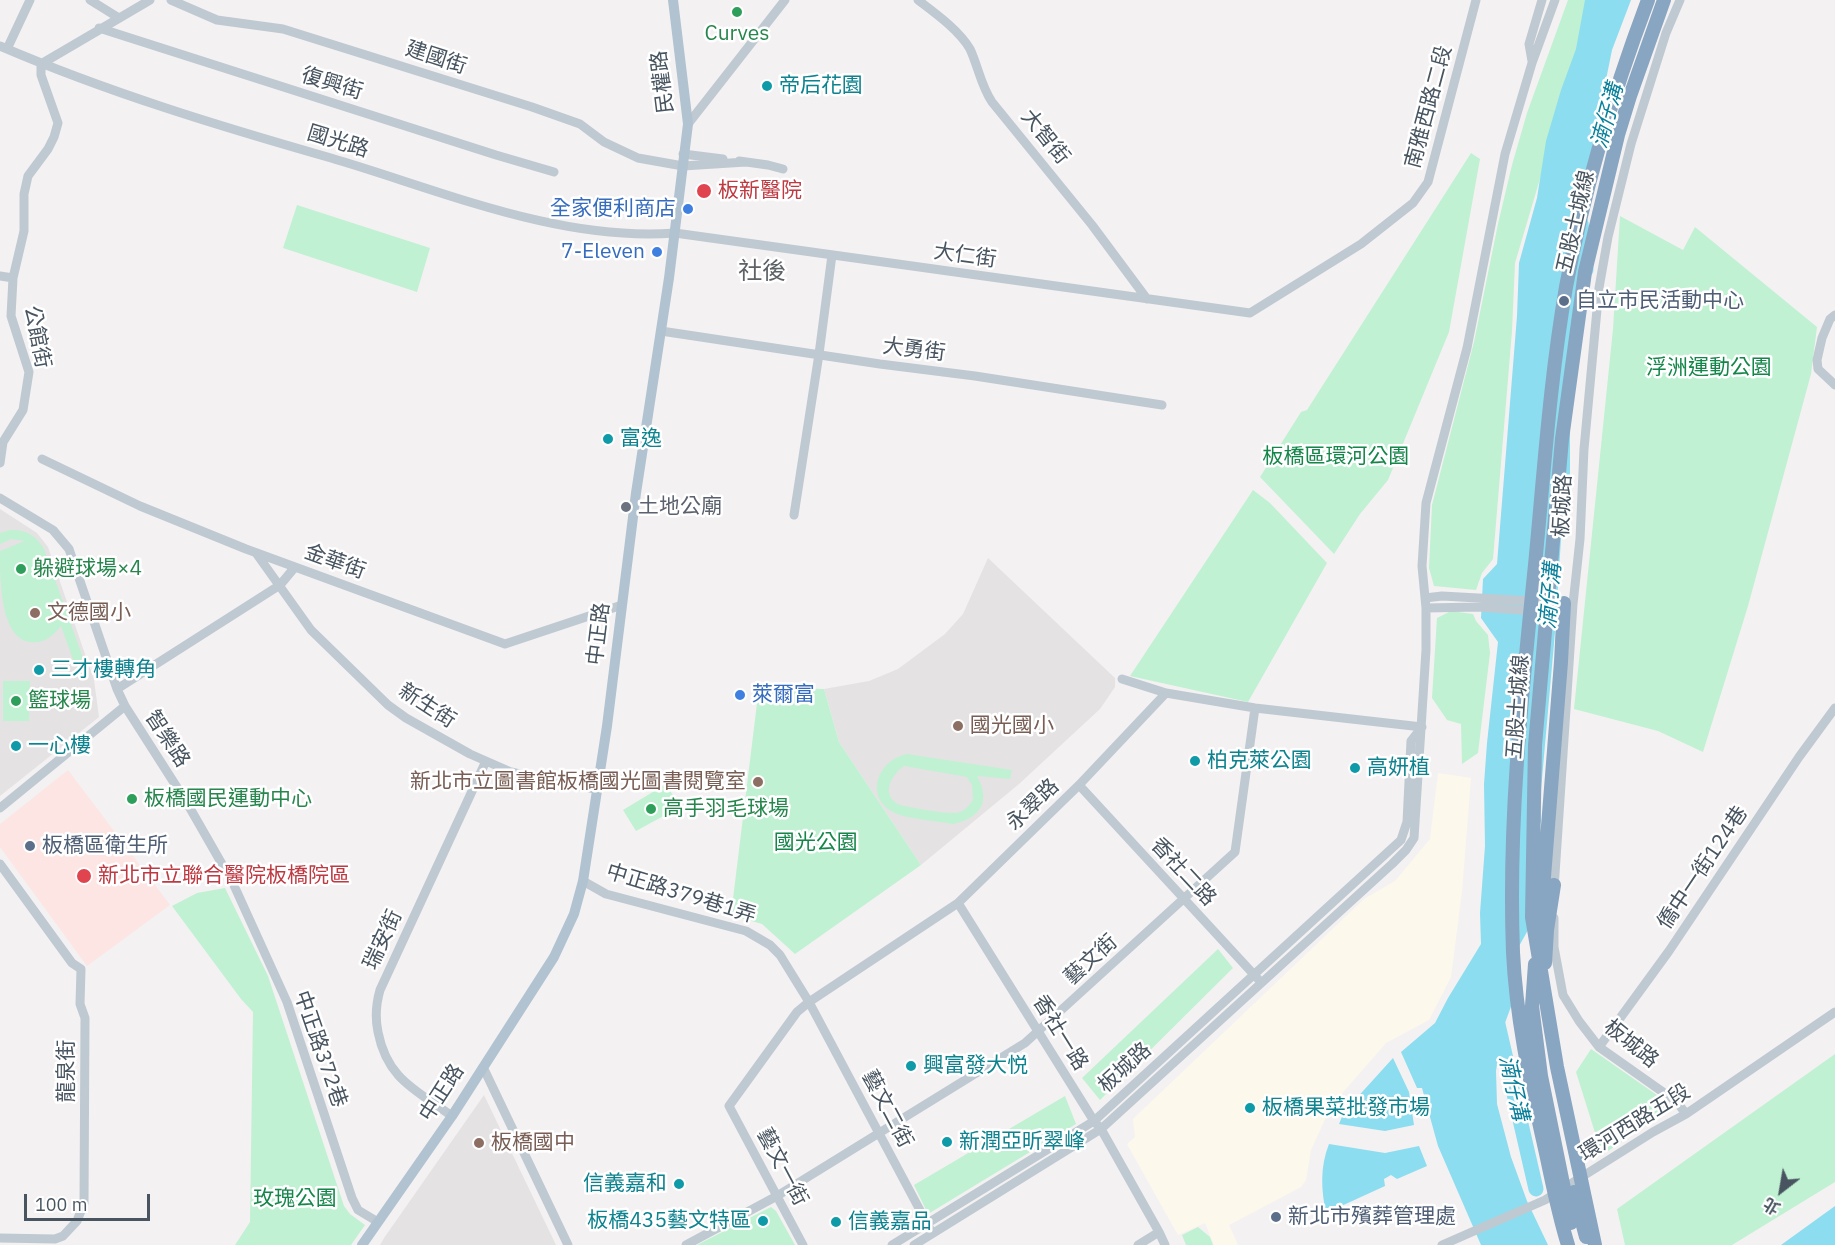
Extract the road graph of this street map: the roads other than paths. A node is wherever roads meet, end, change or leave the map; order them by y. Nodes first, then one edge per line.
1 (30, 0) edge
2 (90, 0) edge
3 (150, 0) edge
4 (171, 0) edge
5 (673, 0) edge
6 (785, 0) edge
7 (918, 0) edge
8 (1476, 0) edge
9 (1542, 0) edge
10 (1555, 0) edge
11 (1648, 0) edge
12 (1664, 0) edge
13 (1680, 0) edge
14 (119, 18) junction
15 (99, 28) junction
16 (3, 48) edge
17 (1532, 63) junction
18 (41, 64) junction
19 (688, 124) junction
20 (683, 160) junction
21 (783, 169) dead end
22 (554, 172) dead end
23 (675, 233) junction
24 (832, 255) junction
25 (0, 276) edge
26 (13, 278) junction
27 (1147, 299) junction
28 (1250, 313) joint
29 (1835, 315) edge
30 (661, 331) junction
31 (819, 354) junction
32 (1833, 379) edge
33 (1162, 405) dead end
34 (42, 459) dead end
35 (0, 463) edge
36 (0, 498) edge
37 (794, 515) dead end
38 (256, 553) junction
39 (294, 567) junction
40 (280, 585) junction
41 (1426, 603) junction
42 (622, 605) junction
43 (1566, 608) junction
44 (1122, 679) dead end
45 (117, 689) junction
46 (1166, 693) junction
47 (125, 706) junction
48 (1255, 708) junction
49 (1835, 708) edge
50 (1422, 727) junction
51 (486, 761) junction
52 (1079, 785) junction
53 (597, 789) junction
54 (0, 808) edge
55 (0, 864) edge
56 (583, 881) junction
57 (233, 883) joint
58 (1554, 885) junction
59 (1184, 899) junction
60 (958, 903) junction
61 (1258, 979) junction
62 (808, 1002) junction
63 (1537, 1009) junction
64 (1835, 1012) edge
65 (1038, 1032) junction
66 (1599, 1047) junction
67 (483, 1067) junction
68 (729, 1106) joint
69 (1686, 1114) junction
70 (452, 1116) junction
71 (1094, 1121) junction
72 (1101, 1130) junction
73 (880, 1134) junction
74 (777, 1196) junction
75 (378, 1222) junction
76 (927, 1224) junction
77 (1159, 1232) junction
78 (933, 1234) junction
79 (0, 1238) edge
80 (362, 1245) edge
81 (568, 1245) edge
82 (686, 1245) edge
83 (803, 1245) edge
84 (892, 1245) edge
85 (914, 1245) edge
86 (1138, 1245) edge
87 (1165, 1245) edge
88 (1442, 1245) edge
89 (1568, 1245) edge
90 (1575, 1245) edge
91 (1588, 1245) edge
92 (1595, 1245) edge

1 - 16 street
2 - 14 street
3 - 14 street
4 - 20 street, 建國街
5 - 19 main road, 民權路
6 - 19 street, 中正路
7 - 27 street, 大智街
8 - 28 street, 南雅西路二段
9 - 17 street
10 - 17 street, 板城路
11 - 89 highway, 五股土城線
12 - 92 highway, 五股土城線
13 - 43 street, 板城路
14 - 15 street
15 - 18 street
15 - 22 street, 復興街
16 - 18 street, 國光路
17 - 41 street, 板城路
18 - 23 street, 國光路
18 - 26 street, 公館街
19 - 20 main road, 中正路
20 - 21 street, 建國街
20 - 23 main road, 中正路
23 - 24 street, 大仁街
23 - 30 main road, 中正路
24 - 27 street, 大仁街
24 - 31 street
25 - 26 street
26 - 35 street, 公館街
27 - 28 street, 大仁街
29 - 32 street
30 - 31 street, 大勇街
30 - 42 main road, 中正路
31 - 33 street, 大勇街
31 - 37 street
34 - 38 street, 金華街
36 - 45 street
38 - 39 street, 金華街
38 - 40 street, 新生街
39 - 40 street
39 - 42 street, 金華街
40 - 45 street
40 - 51 street, 新生街
41 - 43 street
41 - 50 street, 板城路
42 - 53 main road, 中正路
43 - 58 street, 板城路
43 - 63 highway
44 - 46 street
45 - 47 street
46 - 48 street
46 - 52 street, 永翠路
47 - 54 street
47 - 57 street, 智樂路
48 - 50 street
48 - 59 street, 藝文街
49 - 66 street, 僑中一街124巷
50 - 61 street, 板城路
51 - 53 street, 新生街
51 - 70 street, 瑞安街
52 - 59 street, 香社二路
52 - 60 street, 永翠路
53 - 56 main road, 中正路
55 - 79 street, 龍泉街
56 - 62 street, 中正路379巷1弄
56 - 67 main road, 中正路
57 - 75 street, 中正路372巷
58 - 63 highway
58 - 66 street, 板城路
59 - 61 street, 香社二路
59 - 65 street, 藝文街
60 - 62 street, 永翠路
60 - 65 street, 香社一路
61 - 71 street, 板城路
61 - 72 street, 板城路
62 - 68 street, 永翠路
62 - 73 street, 藝文二街
63 - 90 highway
63 - 91 highway
64 - 69 street, 環河西路五段
65 - 71 street, 香社一路
65 - 73 street, 藝文街
66 - 69 street, 板城路
67 - 70 main road, 中正路
67 - 81 street
68 - 74 street, 藝文一街
69 - 88 street, 環河西路五段
70 - 75 main road, 中正路
71 - 72 street, 香社一路
71 - 76 street, 板城路
72 - 77 street, 香社一路
72 - 78 street, 板城路
73 - 74 street, 藝文街
73 - 76 street, 藝文二街
74 - 82 street, 藝文街
74 - 83 street, 藝文一街
75 - 80 main road, 中正路
76 - 78 street, 藝文二街
76 - 84 street, 板城路
77 - 86 street
77 - 87 street, 香社一路
78 - 85 street, 板城路

